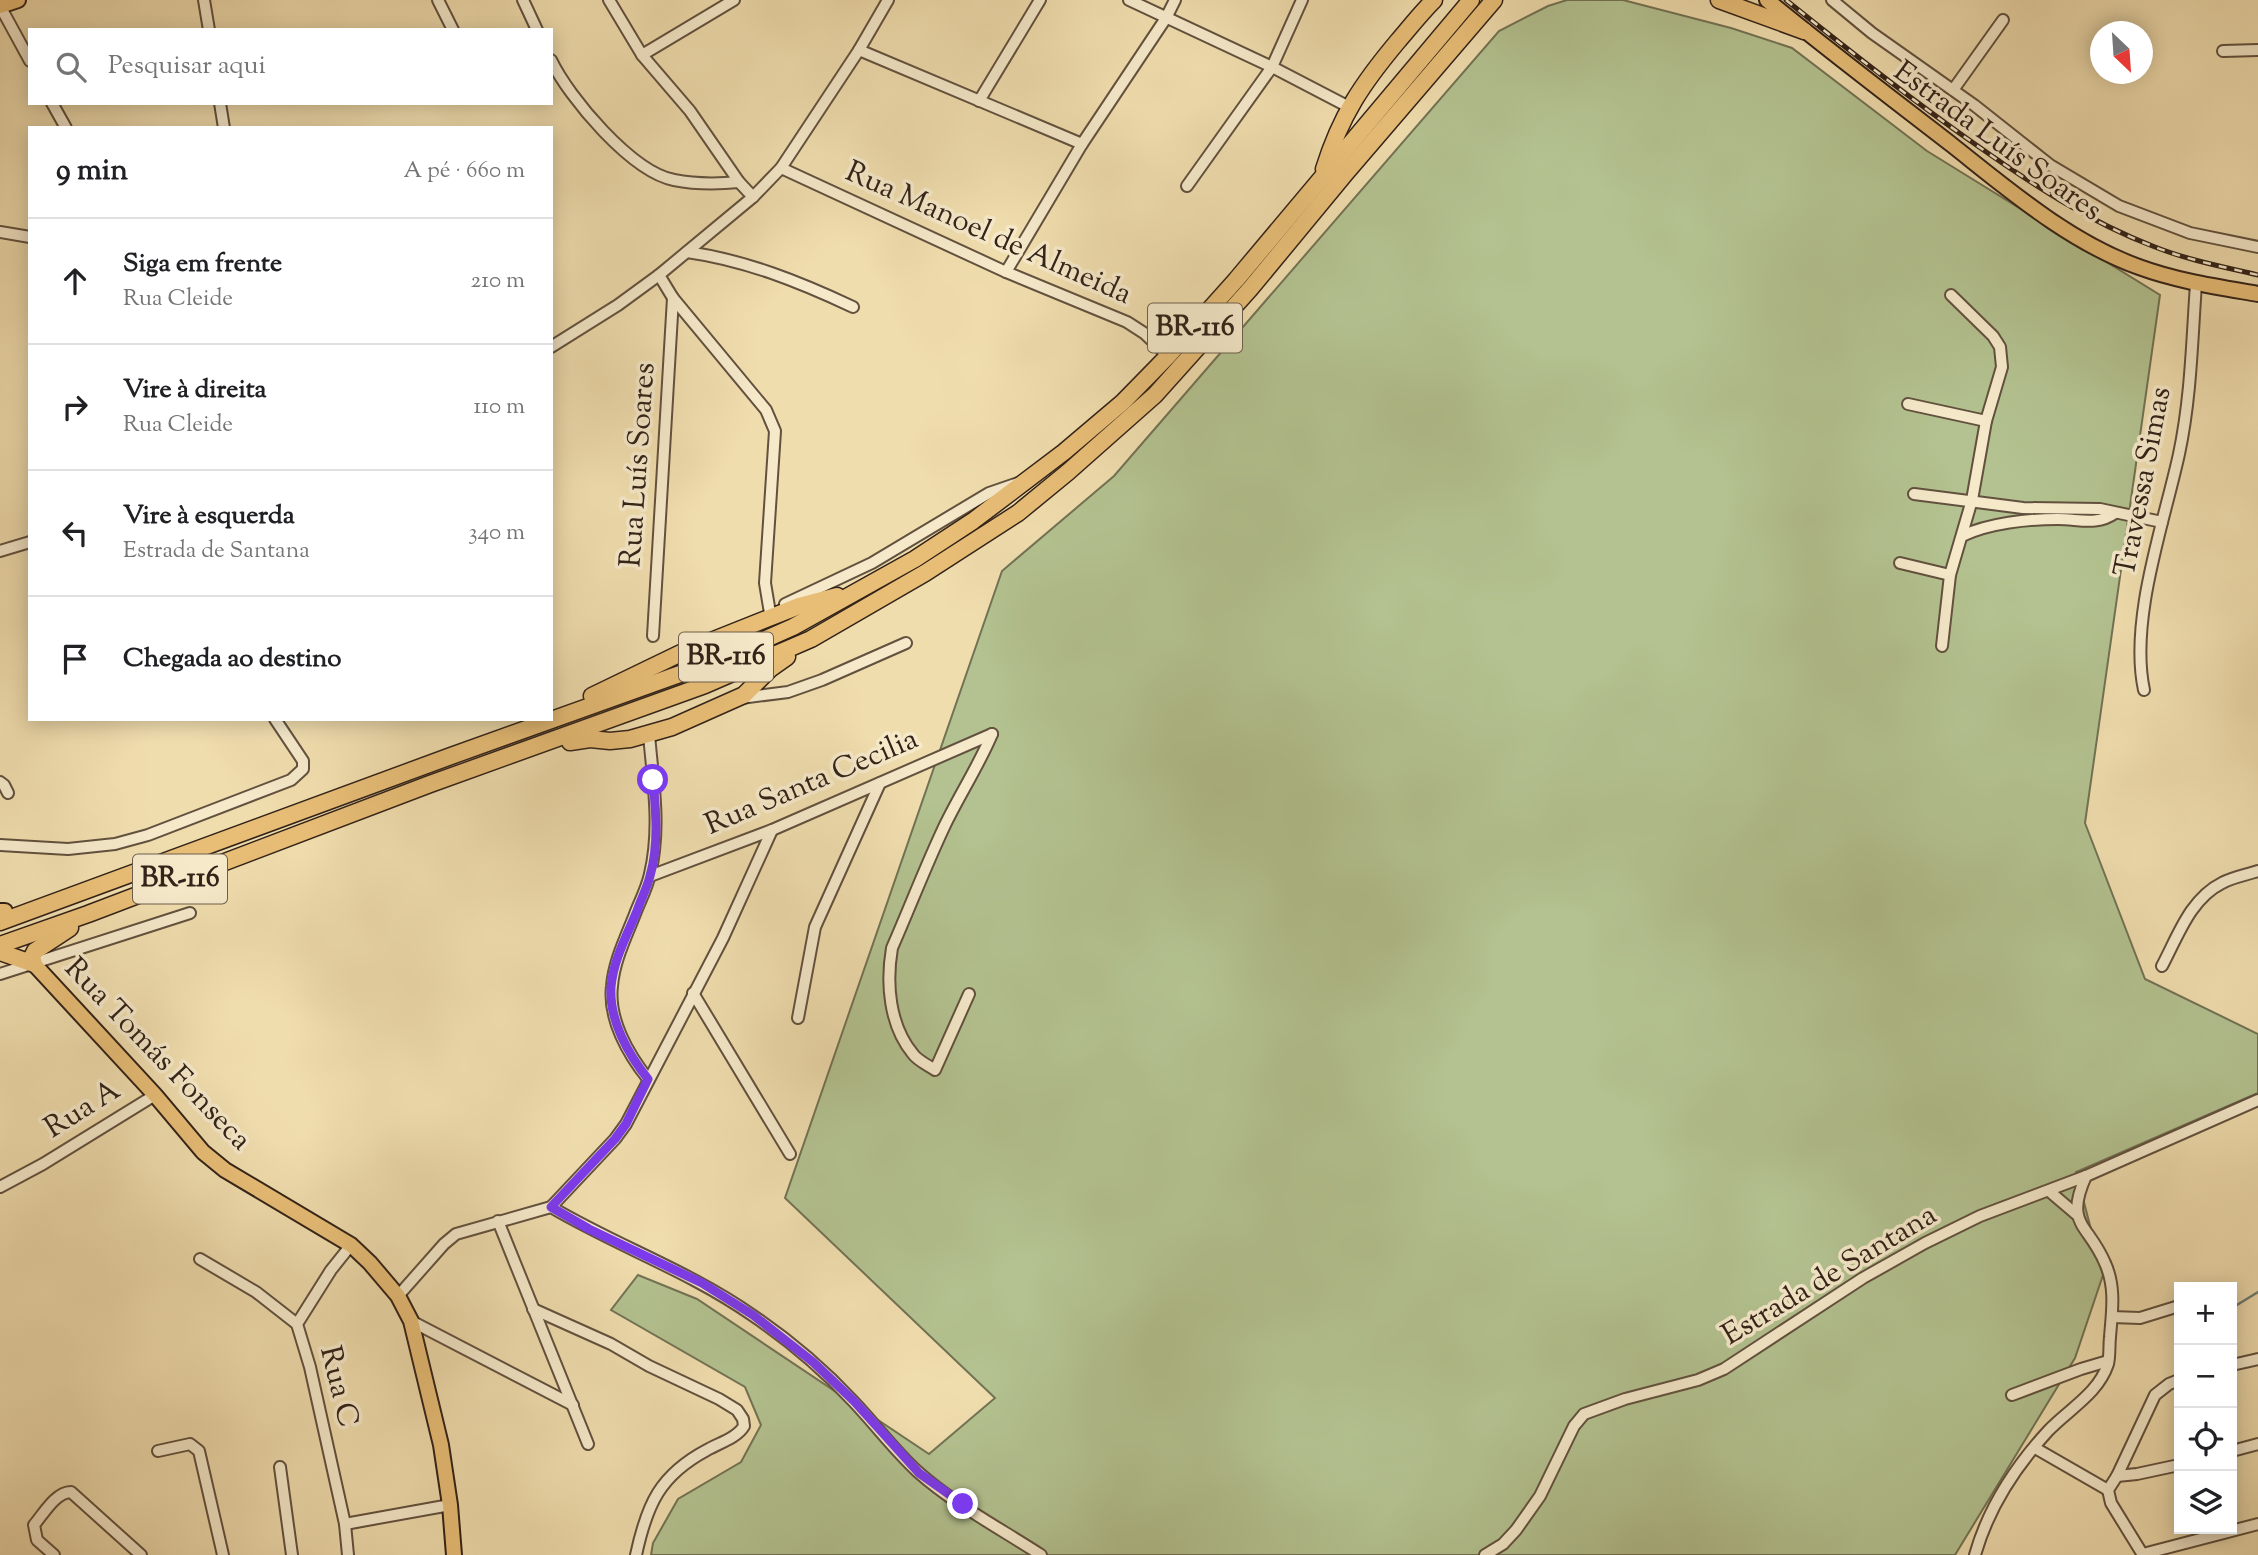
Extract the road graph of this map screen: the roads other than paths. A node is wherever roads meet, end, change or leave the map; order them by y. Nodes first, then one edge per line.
1 (18, 0) edge
2 (204, 0) edge
3 (438, 0) edge
4 (523, 0) edge
5 (609, 0) edge
6 (734, 0) edge
7 (888, 0) edge
8 (1040, 0) edge
9 (1129, 0) edge
10 (1175, 0) edge
11 (1302, 0) edge
12 (1434, 0) edge
13 (1471, 0) edge
14 (1493, 0) edge
15 (1507, 0) edge
16 (1719, 0) edge
17 (1767, 0) edge
18 (1832, 0) edge
19 (0, 6) edge
20 (1166, 18) junction
21 (2003, 20) dead end
22 (209, 28) edge
23 (452, 28) edge
24 (536, 28) edge
25 (1804, 31) junction
26 (859, 50) junction
27 (2258, 50) edge
28 (2223, 51) dead end
29 (642, 55) junction
30 (28, 57) edge
31 (553, 64) edge
32 (1272, 67) junction
33 (1953, 90) junction
34 (979, 101) junction
35 (53, 105) edge
36 (220, 105) edge
37 (1349, 107) junction
38 (65, 126) edge
39 (224, 126) edge
40 (1082, 144) junction
41 (781, 168) junction
42 (1321, 178) junction
43 (739, 181) junction
44 (1187, 186) dead end
45 (753, 197) junction
46 (1312, 216) junction
47 (0, 232) edge
48 (28, 237) edge
49 (2258, 247) edge
50 (687, 252) junction
51 (1006, 272) junction
52 (659, 275) junction
53 (2196, 284) junction
54 (2258, 294) edge
55 (1951, 295) dead end
56 (673, 298) junction
57 (853, 307) dead end
58 (553, 346) edge
59 (1168, 356) junction
60 (1909, 404) dead end
61 (1986, 421) junction
62 (1024, 482) junction
63 (1914, 494) dead end
64 (1972, 500) junction
65 (2116, 513) junction
66 (2162, 522) junction
67 (1962, 536) junction
68 (28, 543) edge
69 (0, 551) edge
70 (961, 551) junction
71 (1900, 563) dead end
72 (1950, 575) junction
73 (860, 590) junction
74 (766, 617) junction
75 (653, 636) dead end
76 (906, 643) dead end
77 (1942, 646) dead end
78 (2144, 690) dead end
79 (735, 699) junction
80 (553, 709) edge
81 (553, 720) edge
82 (276, 721) edge
83 (519, 721) edge
84 (549, 721) edge
85 (649, 735) junction
86 (388, 779) junction
87 (0, 782) edge
88 (880, 783) junction
89 (8, 793) dead end
90 (360, 812) junction
91 (772, 830) junction
92 (0, 845) edge
93 (2258, 871) edge
94 (650, 876) junction
95 (190, 913) dead end
96 (1, 914) edge
97 (88, 914) junction
98 (0, 945) edge
99 (0, 952) edge
100 (34, 964) junction
101 (2162, 966) dead end
102 (0, 974) edge
103 (694, 993) junction
104 (969, 994) dead end
105 (798, 1018) dead end
106 (648, 1079) junction
107 (155, 1095) junction
108 (2258, 1100) edge
109 (790, 1154) dead end
110 (2086, 1176) junction
111 (0, 1187) edge
112 (2049, 1191) junction
113 (551, 1207) junction
114 (2076, 1214) junction
115 (498, 1221) junction
116 (351, 1245) junction
117 (200, 1259) dead end
118 (398, 1296) junction
119 (2174, 1308) edge
120 (533, 1309) junction
121 (2112, 1317) junction
122 (411, 1321) junction
123 (297, 1324) junction
124 (2258, 1359) edge
125 (2108, 1361) junction
126 (2237, 1364) edge
127 (2174, 1382) edge
128 (2011, 1395) dead end
129 (573, 1405) junction
130 (587, 1444) dead end
131 (2258, 1444) edge
132 (2035, 1448) junction
133 (2237, 1450) edge
134 (158, 1451) dead end
135 (2174, 1466) edge
136 (280, 1467) dead end
137 (2117, 1476) junction
138 (2108, 1490) junction
139 (450, 1505) junction
140 (345, 1524) junction
141 (2258, 1524) edge
142 (54, 1555) edge
143 (141, 1555) edge
144 (223, 1555) edge
145 (292, 1555) edge
146 (348, 1555) edge
147 (454, 1555) edge
148 (636, 1555) edge
149 (1041, 1555) edge
150 (1485, 1555) edge
151 (1975, 1555) edge
152 (2143, 1555) edge

1 - 19 main road
2 - 22 street
3 - 23 street
4 - 24 street
5 - 29 street
6 - 29 street
7 - 26 street
8 - 34 street
9 - 20 street
10 - 20 street
11 - 32 street
12 - 37 highway
13 - 42 highway, BR-116
14 - 46 highway, BR-116
15 - 46 highway
16 - 25 highway
17 - 25 main road, Estrada Luís Soares
18 - 33 street
19 - 30 street
20 - 32 street
20 - 40 street
21 - 33 street
25 - 53 main road, Estrada Luís Soares
26 - 34 street
26 - 41 street
27 - 28 street
29 - 43 street
31 - 43 street
32 - 37 street
32 - 44 street
33 - 49 street
34 - 40 street
35 - 38 street
36 - 39 street
37 - 42 highway
40 - 51 street
41 - 45 street
41 - 51 street, Rua Manoel de Almeida
42 - 59 highway, BR-116
43 - 45 street
45 - 50 street
46 - 70 highway, BR-116
47 - 48 street
50 - 52 street
50 - 57 street
51 - 59 street, Rua Manoel de Almeida
52 - 56 street
52 - 58 street
53 - 54 main road, Estrada Luís Soares
53 - 66 street, Travessa Simas
55 - 61 street
56 - 74 street
56 - 75 street, Rua Luís Soares
59 - 62 highway, BR-116
60 - 61 street
61 - 64 street
62 - 73 highway, BR-116
62 - 74 street
63 - 64 street
64 - 65 street
64 - 67 street
65 - 66 street
65 - 67 street
66 - 78 street, Travessa Simas
67 - 72 street
68 - 69 street
70 - 79 highway
70 - 90 highway, BR-116
71 - 72 street
72 - 77 street
73 - 74 highway
73 - 81 highway, BR-116
74 - 80 highway
76 - 79 street
79 - 85 highway
82 - 92 street
83 - 86 highway
84 - 86 highway, BR-116
85 - 90 highway
85 - 94 street
86 - 96 highway, BR-116
87 - 89 street
88 - 91 street, Rua Santa Cecilia
88 - 104 street, Rua Santa Cecilia
88 - 105 street
90 - 97 highway, BR-116
91 - 94 street, Rua Santa Cecilia
91 - 103 street
93 - 101 street
94 - 106 street
95 - 100 street
97 - 98 highway, BR-116
97 - 100 highway
99 - 100 highway
100 - 102 street
100 - 107 main road, Rua Tomás Fonseca
103 - 106 street
103 - 109 street
106 - 113 street
107 - 111 street, Rua A
107 - 116 main road, Rua Tomás Fonseca
108 - 110 street, Estrada de Santana
110 - 112 street, Estrada de Santana
110 - 114 street
112 - 114 street
112 - 150 street, Estrada de Santana
113 - 115 street
113 - 149 street
114 - 121 street
115 - 118 street
115 - 120 street
116 - 118 main road, Rua Tomás Fonseca
116 - 123 street, Rua C
117 - 123 street
118 - 122 main road, Rua Tomás Fonseca
119 - 121 street
120 - 129 street
120 - 148 street
121 - 125 street
122 - 129 street
122 - 139 main road, Rua Tomás Fonseca
123 - 140 street, Rua C
124 - 126 street
125 - 128 street
125 - 132 street
127 - 137 street
129 - 130 street
131 - 133 street
132 - 138 street
132 - 151 street
134 - 144 street
135 - 137 street
136 - 145 street
137 - 138 street
138 - 152 street
139 - 140 street
139 - 147 main road, Rua Tomás Fonseca
140 - 146 street, Rua C
141 - 152 street
142 - 143 street

